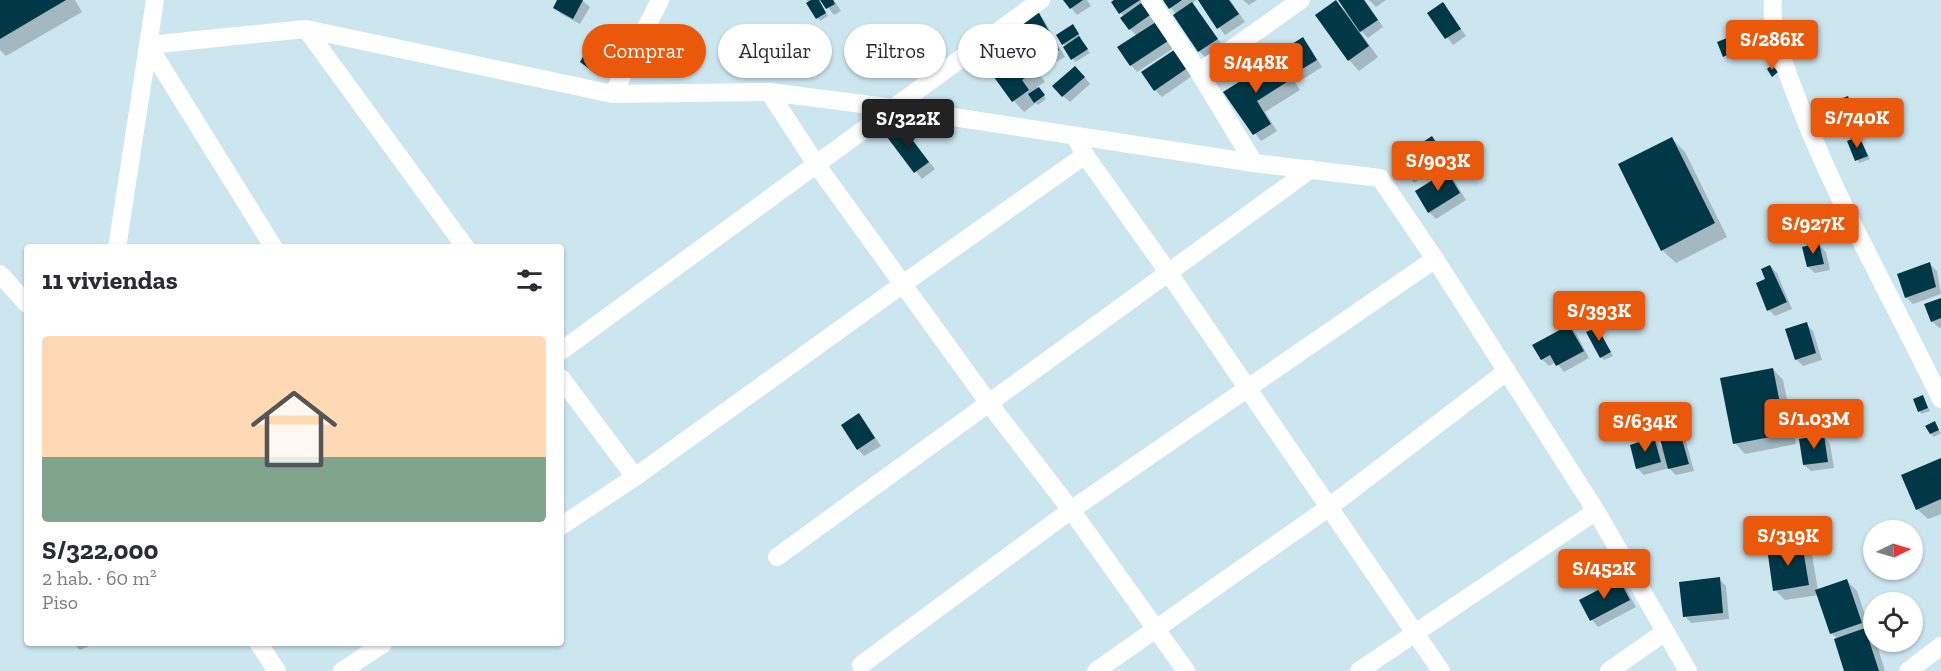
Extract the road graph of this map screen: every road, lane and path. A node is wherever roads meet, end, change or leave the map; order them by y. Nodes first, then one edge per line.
1 (155, 0) edge
2 (660, 0) edge
3 (1041, 0) edge
4 (1150, 0) edge
5 (1301, 0) edge
6 (1773, 0) edge
7 (306, 28) junction
8 (148, 45) junction
9 (1199, 72) junction
10 (769, 92) junction
11 (613, 94) junction
12 (894, 108) junction
13 (1075, 136) junction
14 (1085, 156) junction
15 (1254, 163) junction
16 (816, 164) junction
17 (1311, 169) junction
18 (118, 244) edge
19 (272, 244) edge
20 (463, 244) edge
21 (1435, 259) junction
22 (1168, 272) junction
23 (0, 274) edge
24 (903, 284) junction
25 (24, 301) edge
26 (564, 349) edge
27 (1507, 371) junction
28 (564, 382) edge
29 (1246, 388) junction
30 (1941, 399) edge
31 (988, 402) junction
32 (635, 477) junction
33 (1328, 508) junction
34 (1071, 510) junction
35 (1596, 511) junction
36 (564, 524) edge
37 (777, 557) dead end
38 (1156, 629) junction
39 (1665, 632) junction
40 (1415, 633) junction
41 (260, 646) edge
42 (380, 646) edge
43 (1941, 646) edge
44 (861, 665) dead end
45 (277, 671) edge
46 (342, 671) edge
47 (1096, 671) edge
48 (1186, 671) edge
49 (1359, 671) edge
50 (1441, 671) edge
51 (1609, 671) edge
52 (1688, 671) edge
53 (1908, 671) edge

1 - 8 street
2 - 11 street
3 - 12 street
4 - 9 street
5 - 9 street
6 - 30 street
7 - 8 street
7 - 11 street
7 - 20 street
8 - 18 street
8 - 19 street
9 - 15 street
10 - 11 street
10 - 12 street
10 - 16 street
12 - 13 street
12 - 16 street
13 - 14 street
13 - 15 street
14 - 22 street
14 - 24 street
15 - 17 street
16 - 24 street
16 - 26 street
17 - 21 street
17 - 22 street
21 - 27 street
21 - 29 street
22 - 29 street
22 - 31 street
23 - 25 street
24 - 31 street
24 - 32 street
27 - 33 street
27 - 35 street
28 - 32 street
29 - 33 street
29 - 34 street
31 - 34 street
31 - 37 street
32 - 36 street
33 - 38 street
33 - 40 street
34 - 38 street
34 - 44 street
35 - 39 street
35 - 40 street
38 - 47 street
38 - 48 street
39 - 51 street
39 - 52 street
40 - 49 street
40 - 50 street
41 - 45 street
42 - 46 street
43 - 53 street

